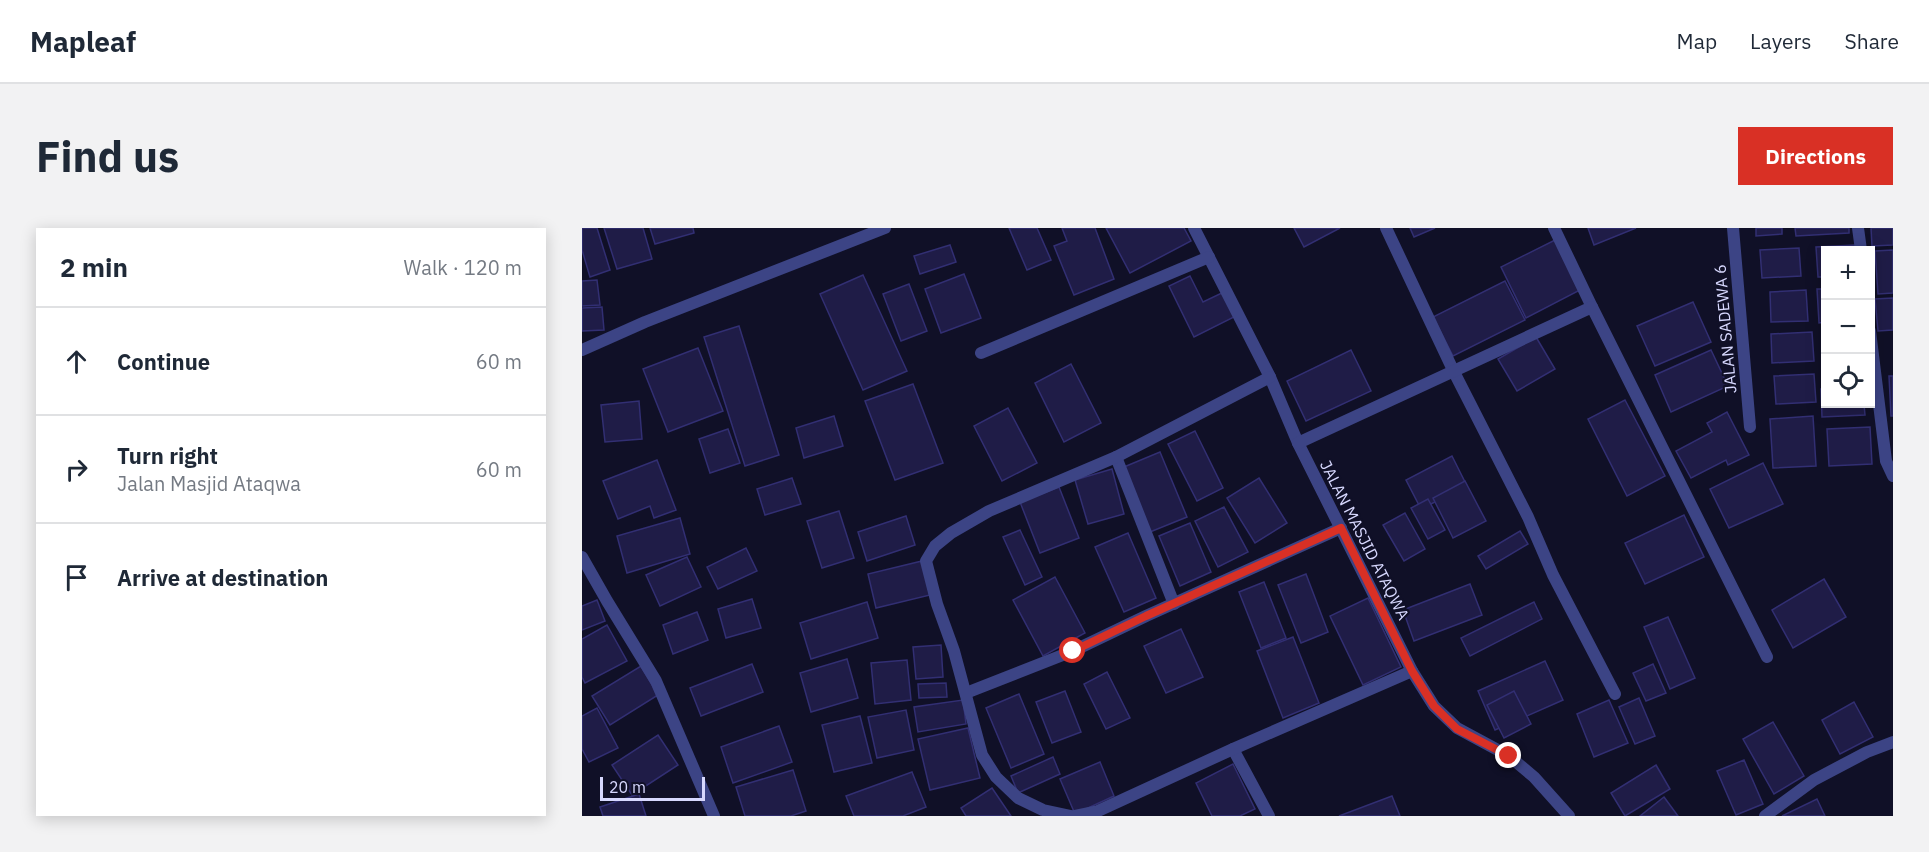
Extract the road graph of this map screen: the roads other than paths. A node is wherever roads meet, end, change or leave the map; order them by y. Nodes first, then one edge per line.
1 (885, 228) edge
2 (1194, 228) edge
3 (1386, 228) edge
4 (1554, 228) edge
5 (1733, 228) edge
6 (1858, 228) edge
7 (1860, 246) edge
8 (1209, 257) junction
9 (1592, 307) junction
10 (582, 350) edge
11 (981, 353) dead end
12 (1873, 354) edge
13 (1453, 370) junction
14 (1270, 377) junction
15 (1750, 427) dead end
16 (1298, 443) junction
17 (1116, 457) junction
18 (1893, 476) edge
19 (1341, 528) junction
20 (582, 557) edge
21 (1174, 604) junction
22 (1767, 657) dead end
23 (1412, 671) junction
24 (966, 693) junction
25 (1615, 694) dead end
26 (1893, 742) edge
27 (1233, 749) junction
28 (714, 816) edge
29 (1073, 816) edge
30 (1269, 816) edge
31 (1569, 816) edge
32 (1765, 816) edge

1 - 10 street
2 - 8 street, JALAN MASJID ATAQWA
3 - 13 street
4 - 9 street
5 - 15 street, JALAN SADEWA 6
6 - 7 street
8 - 11 street
8 - 14 street, JALAN MASJID ATAQWA
9 - 13 street
9 - 22 street
12 - 18 street
13 - 16 street
13 - 25 street
14 - 16 street, JALAN MASJID ATAQWA
14 - 17 street
16 - 19 street, JALAN MASJID ATAQWA
17 - 21 street
17 - 24 street
19 - 21 street
19 - 23 street, JALAN MASJID ATAQWA
20 - 28 street
21 - 24 street
23 - 27 street
23 - 31 street, JALAN MASJID ATAQWA
24 - 29 street
26 - 32 street
27 - 29 street
27 - 30 street

